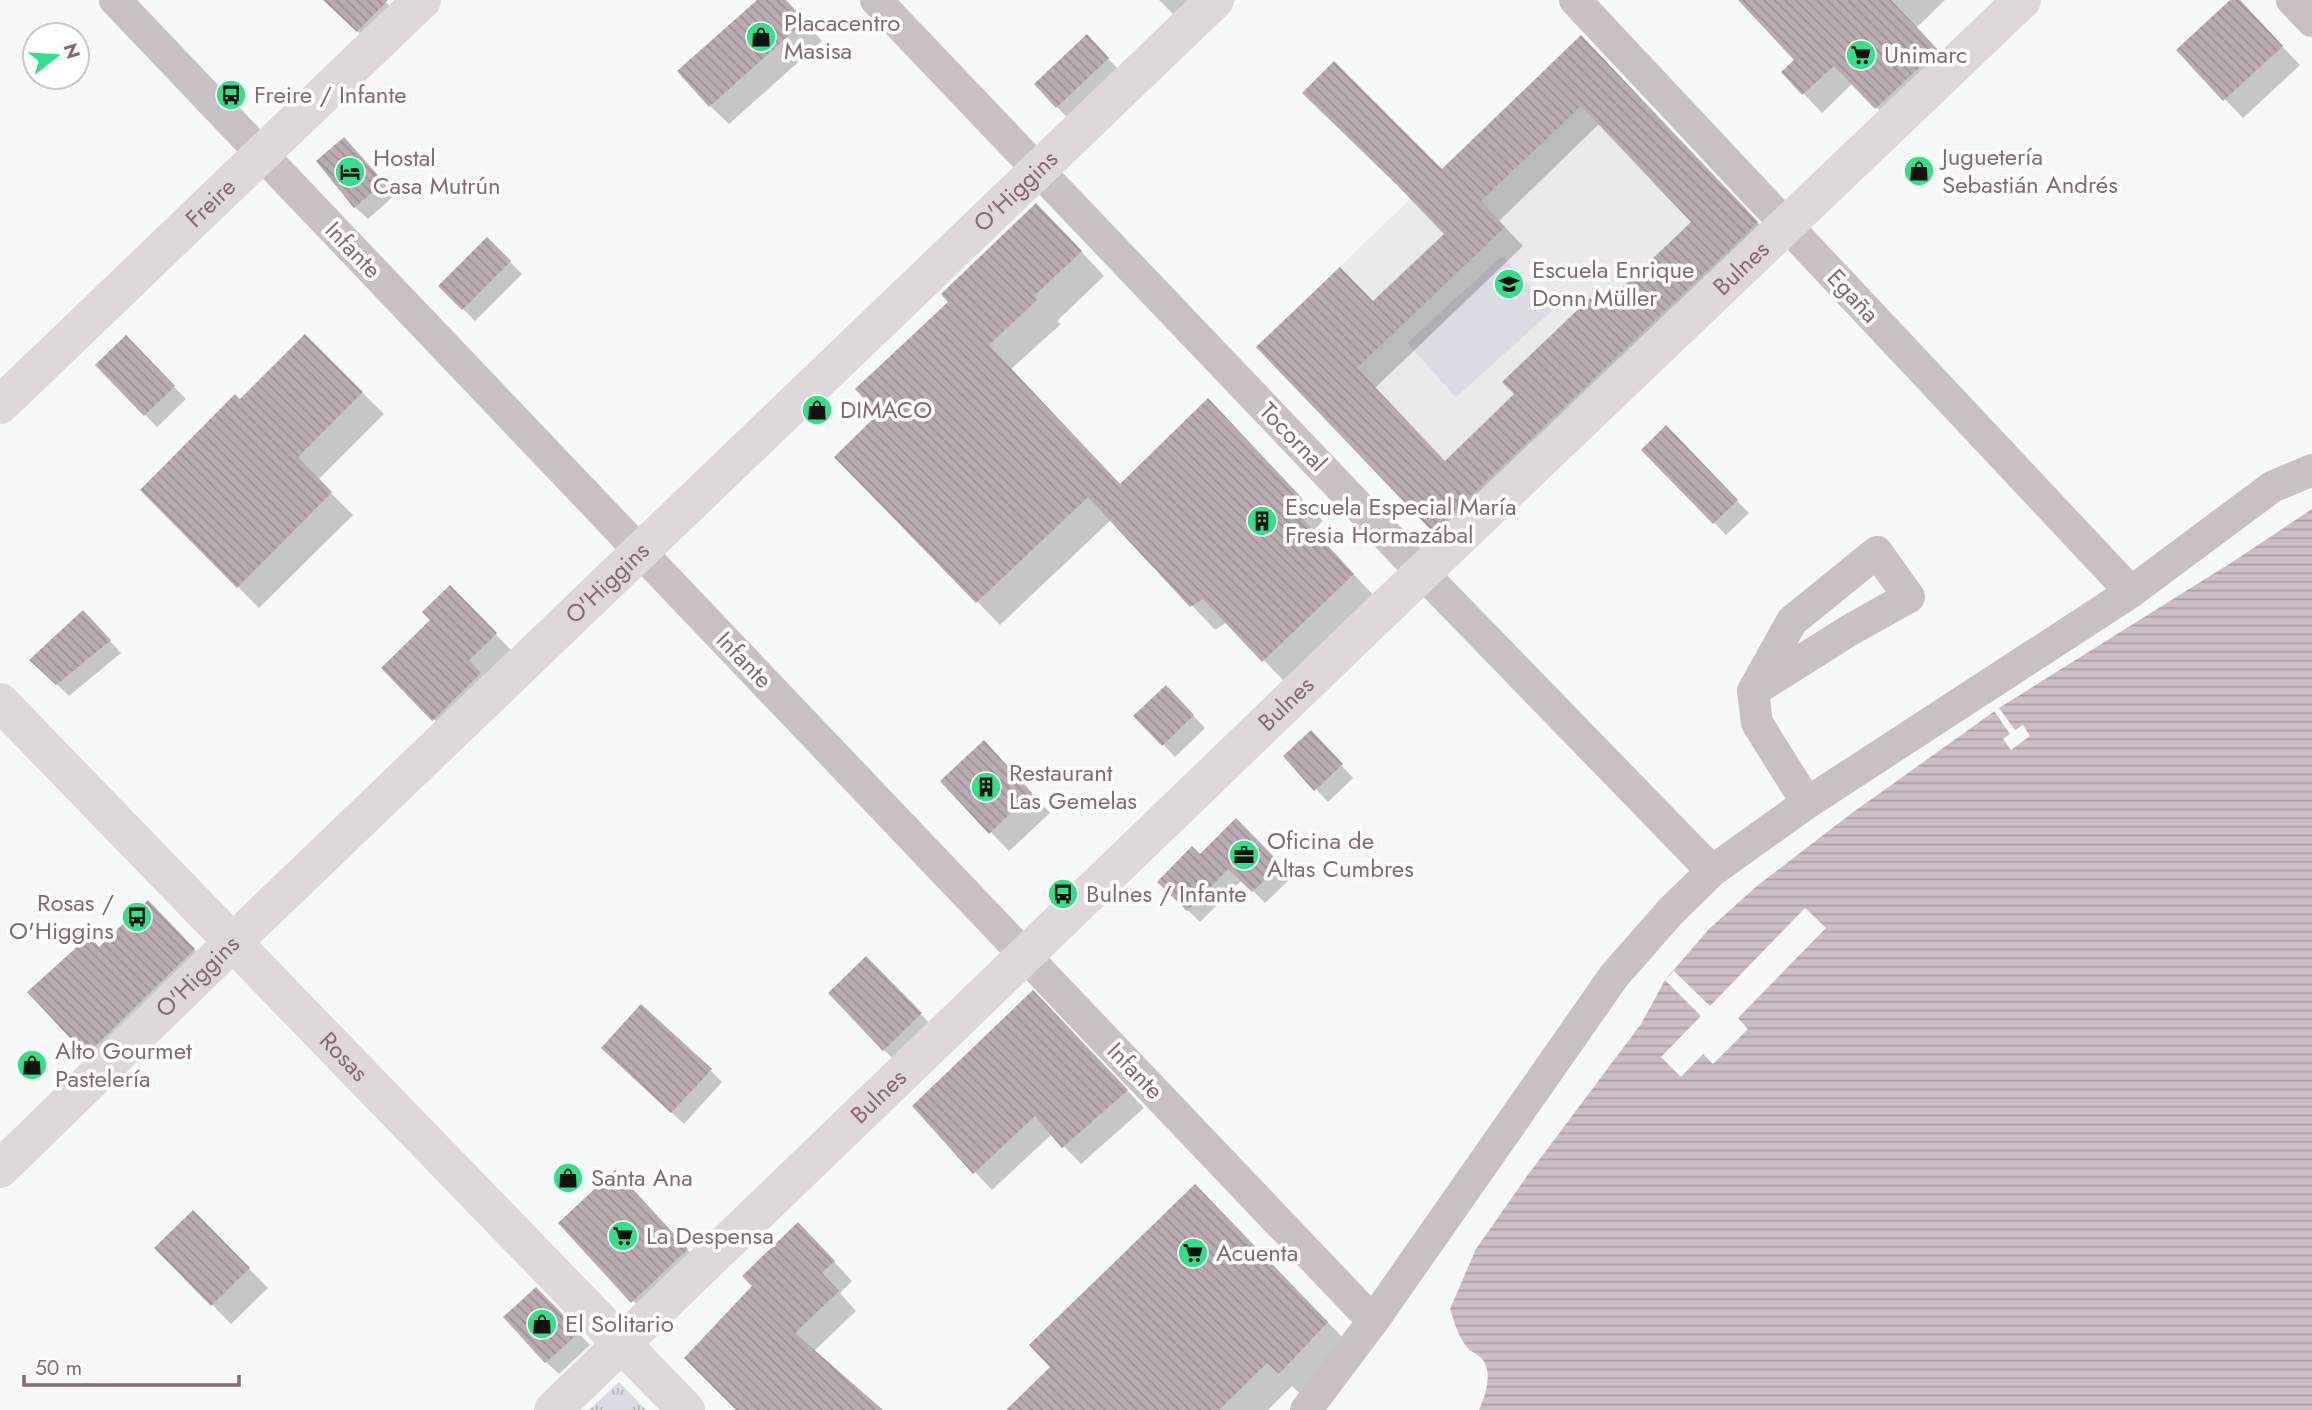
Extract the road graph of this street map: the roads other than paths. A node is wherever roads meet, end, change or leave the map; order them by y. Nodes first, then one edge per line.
1 (115, 0) edge
2 (422, 0) edge
3 (876, 0) edge
4 (1215, 0) edge
5 (1574, 0) edge
6 (2022, 0) edge
7 (2292, 0) edge
8 (2312, 21) edge
9 (262, 154) junction
10 (1038, 170) junction
11 (1786, 225) junction
12 (0, 405) edge
13 (2312, 448) edge
14 (2312, 470) edge
15 (2272, 487) junction
16 (640, 551) junction
17 (1422, 573) junction
18 (2131, 592) junction
19 (1753, 691) junction
20 (0, 702) edge
21 (1807, 803) junction
22 (1712, 871) junction
23 (232, 943) junction
24 (1026, 955) junction
25 (0, 1169) edge
26 (1373, 1321) junction
27 (622, 1345) junction
28 (553, 1410) edge
29 (686, 1410) edge
30 (1306, 1410) edge

1 - 9 street, Infante
2 - 9 main road, Freire
3 - 10 street, Tocornal
4 - 10 main road, O'Higgins
5 - 11 street, Egaña
6 - 11 main road, Bulnes
7 - 8 street
9 - 12 main road, Freire
9 - 16 street, Infante
10 - 16 main road, O'Higgins
10 - 17 street, Tocornal
11 - 17 main road, Bulnes
11 - 18 street, Egaña
13 - 15 street
14 - 15 street
15 - 18 street
16 - 23 main road, O'Higgins
16 - 24 street, Infante
17 - 22 street, Tocornal
17 - 24 main road, Bulnes
18 - 21 street
19 - 19 street
19 - 21 street
20 - 23 main road, Rosas
21 - 22 street
22 - 26 street
23 - 25 main road, O'Higgins
23 - 27 main road, Rosas
24 - 26 street, Infante
24 - 27 main road, Bulnes
26 - 30 street
27 - 28 main road, Bulnes
27 - 29 main road, Rosas

